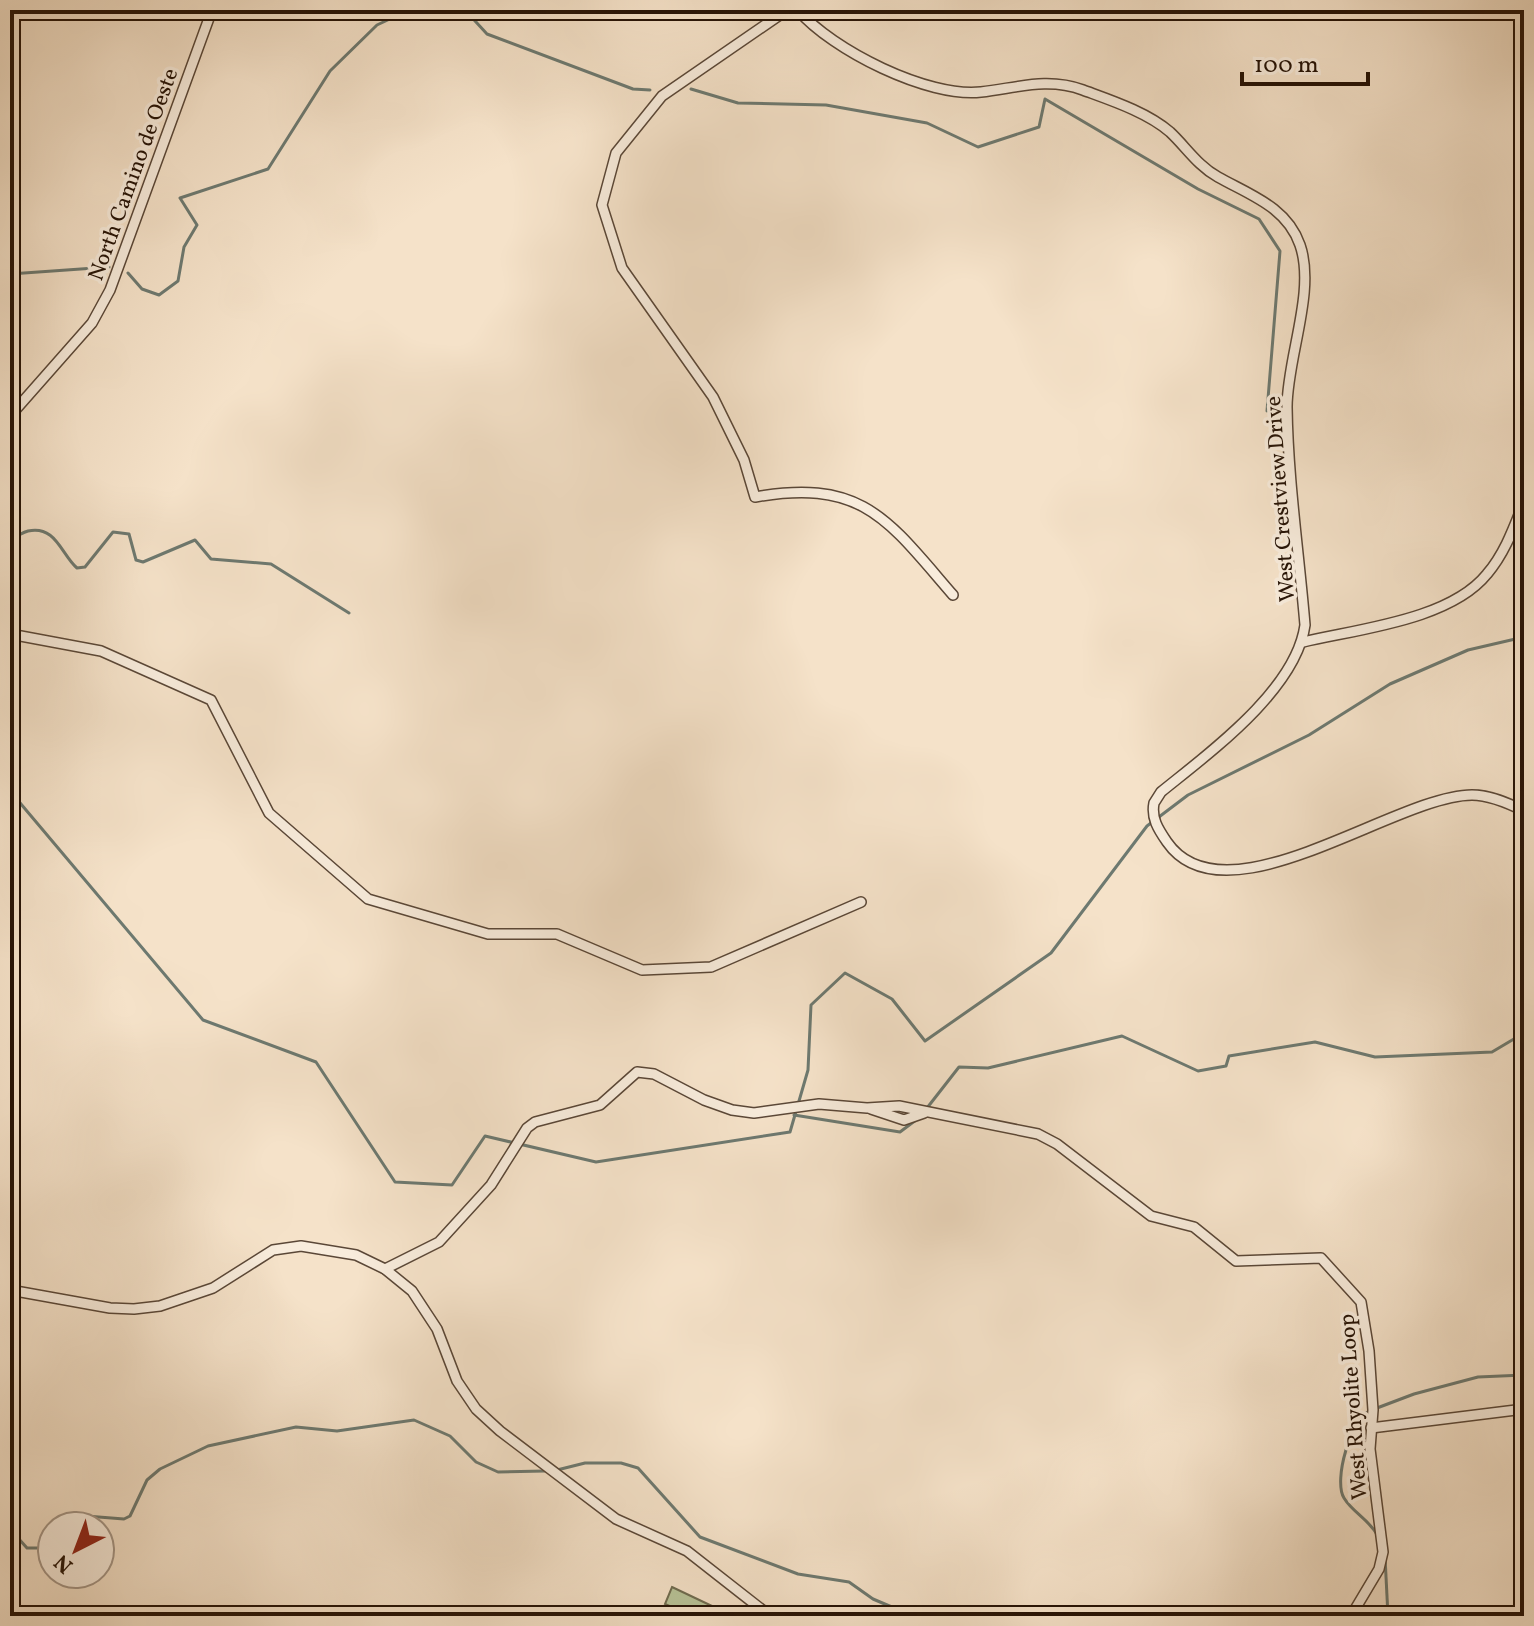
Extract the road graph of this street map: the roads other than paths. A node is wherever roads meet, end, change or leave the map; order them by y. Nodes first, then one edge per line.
1 (212, 10) edge
2 (787, 10) edge
3 (798, 10) edge
4 (10, 416) edge
5 (1524, 502) edge
6 (953, 595) dead end
7 (10, 634) edge
8 (1303, 642) junction
9 (1524, 811) edge
10 (861, 902) dead end
11 (385, 1269) junction
12 (10, 1290) edge
13 (1524, 1409) edge
14 (1371, 1428) junction
15 (770, 1616) edge
16 (1351, 1616) edge

1 - 4 street, North Camino de Oeste
2 - 6 street
3 - 8 street, West Crestview Drive
5 - 8 street
7 - 10 street
8 - 9 street
11 - 12 street
11 - 14 street, West Rhyolite Loop
11 - 15 street
13 - 14 street
14 - 16 street, West Rhyolite Loop

